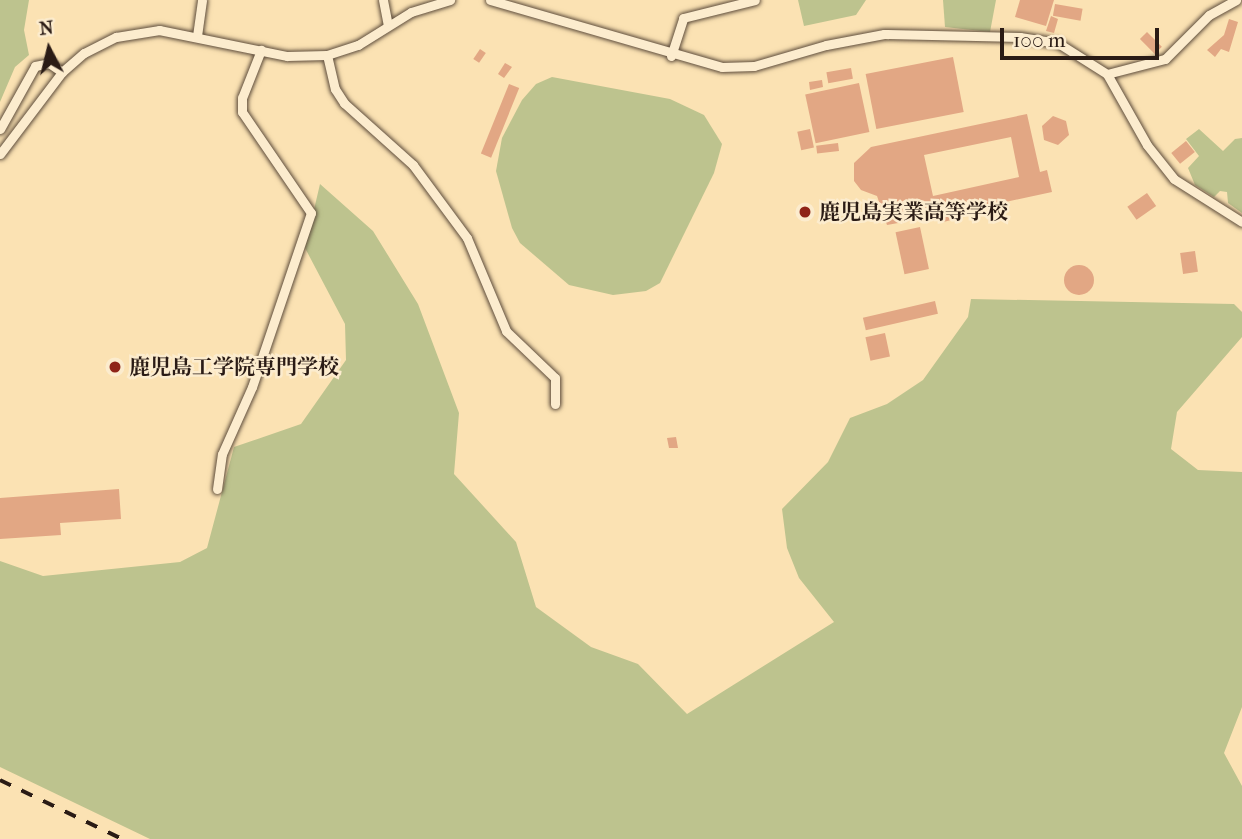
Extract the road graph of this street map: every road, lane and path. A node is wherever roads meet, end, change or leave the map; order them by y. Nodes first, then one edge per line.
1 (202, 0) edge
2 (383, 0) edge
3 (450, 0) edge
4 (490, 0) edge
5 (755, 0) edge
6 (1236, 0) edge
7 (388, 26) junction
8 (197, 36) junction
9 (261, 50) junction
10 (327, 55) junction
11 (671, 56) junction
12 (62, 72) junction
13 (1107, 74) junction
14 (0, 129) edge
15 (0, 154) edge
16 (1242, 222) edge
17 (555, 404) dead end
18 (217, 489) dead end

1 - 8 street
2 - 7 street
3 - 7 street
4 - 11 street
5 - 11 street
6 - 13 street
7 - 10 street
8 - 9 street
8 - 12 street
9 - 10 street
9 - 18 street
10 - 17 street
11 - 13 street
12 - 14 street
12 - 15 street
13 - 16 street

